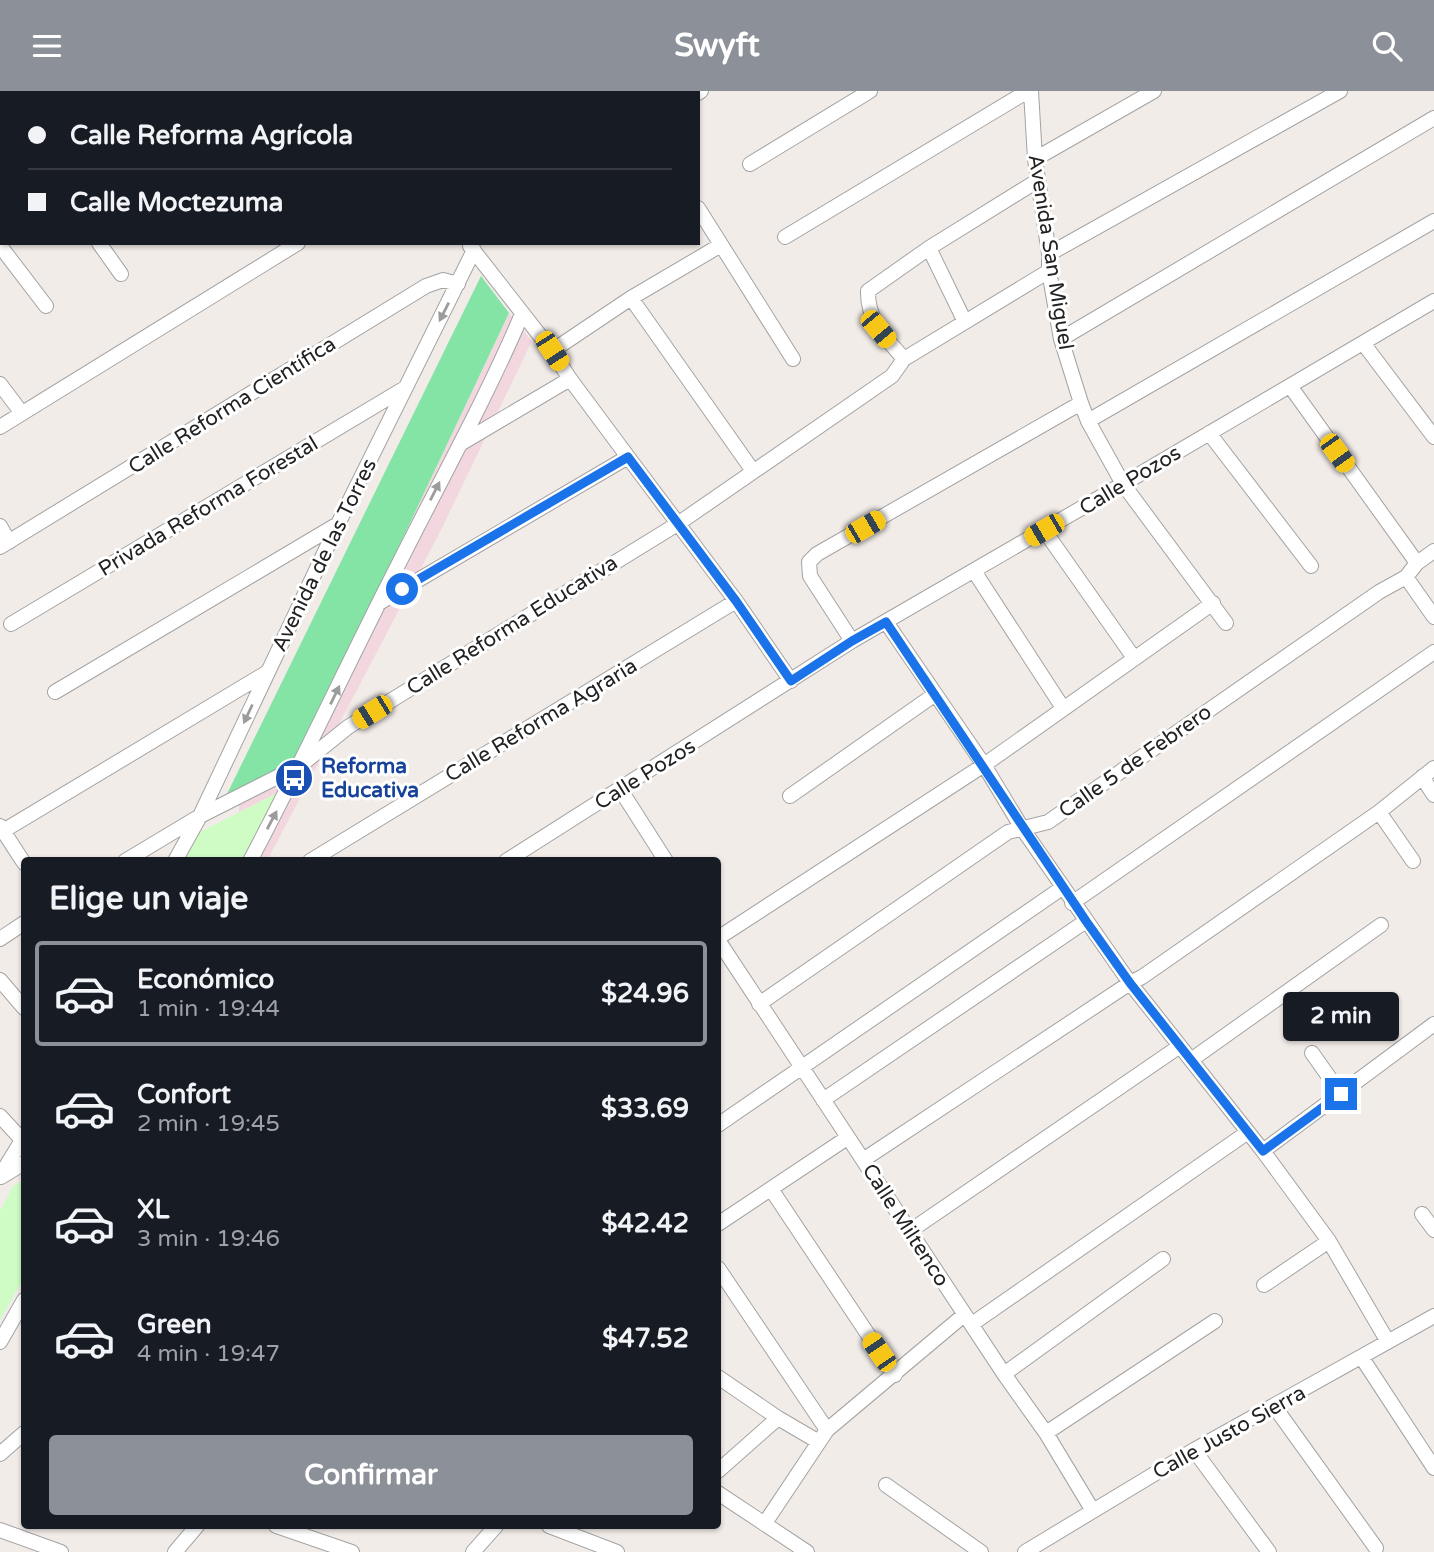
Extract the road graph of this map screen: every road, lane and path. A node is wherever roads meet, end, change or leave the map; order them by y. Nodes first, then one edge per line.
1 (870, 91) edge
2 (1030, 91) edge
3 (1154, 91) edge
4 (1340, 91) edge
5 (1434, 118) edge
6 (1035, 159) junction
7 (750, 164) dead end
8 (1037, 181) junction
9 (700, 211) edge
10 (1434, 221) edge
11 (785, 237) dead end
12 (100, 245) edge
13 (295, 245) edge
14 (721, 245) junction
15 (3, 246) edge
16 (471, 247) edge
17 (929, 248) junction
18 (1049, 254) junction
19 (1049, 271) junction
20 (121, 274) dead end
21 (458, 284) junction
22 (631, 297) junction
23 (1434, 301) edge
24 (46, 306) dead end
25 (522, 314) junction
26 (965, 322) junction
27 (1061, 339) junction
28 (1363, 343) junction
29 (552, 351) junction
30 (793, 359) dead end
31 (904, 359) junction
32 (570, 379) junction
33 (0, 384) edge
34 (1290, 386) junction
35 (405, 388) junction
36 (1081, 403) junction
37 (22, 412) junction
38 (1088, 421) junction
39 (0, 427) edge
40 (1209, 433) junction
41 (1434, 437) edge
42 (459, 444) junction
43 (628, 457) junction
44 (753, 471) junction
45 (1123, 484) junction
46 (679, 523) junction
47 (338, 524) junction
48 (0, 527) edge
49 (1044, 530) junction
50 (4, 544) edge
51 (1434, 551) edge
52 (1417, 563) junction
53 (1311, 566) dead end
54 (974, 571) junction
55 (1406, 577) junction
56 (736, 601) junction
57 (379, 603) junction
58 (1213, 603) junction
59 (1434, 617) edge
60 (886, 622) junction
61 (1226, 623) dead end
62 (11, 624) dead end
63 (852, 641) junction
64 (1434, 652) edge
65 (1134, 658) junction
66 (267, 673) junction
67 (791, 681) junction
68 (55, 692) dead end
69 (934, 695) junction
70 (1063, 708) junction
71 (301, 765) junction
72 (984, 765) junction
73 (1434, 768) edge
74 (1422, 777) junction
75 (620, 789) junction
76 (1434, 795) edge
77 (790, 796) dead end
78 (1379, 812) junction
79 (200, 816) junction
80 (1022, 828) junction
81 (2, 829) edge
82 (132, 857) edge
83 (177, 857) edge
84 (252, 857) edge
85 (317, 857) edge
86 (512, 857) edge
87 (663, 857) edge
88 (21, 858) edge
89 (1413, 861) dead end
90 (1062, 888) junction
91 (1072, 903) junction
92 (1086, 921) junction
93 (21, 925) edge
94 (1381, 925) dead end
95 (721, 937) edge
96 (0, 939) edge
97 (721, 944) edge
98 (0, 980) edge
99 (1130, 983) junction
100 (21, 1004) edge
101 (759, 1004) junction
102 (1434, 1024) edge
103 (1180, 1046) junction
104 (1312, 1053) dead end
105 (1191, 1061) junction
106 (801, 1067) junction
107 (1341, 1094) junction
108 (823, 1100) junction
109 (0, 1116) edge
110 (721, 1123) edge
111 (1248, 1132) junction
112 (21, 1137) edge
113 (847, 1138) junction
114 (21, 1145) edge
115 (1263, 1151) junction
116 (863, 1160) junction
117 (21, 1165) edge
118 (0, 1177) edge
119 (771, 1189) junction
120 (1422, 1214) dead end
121 (721, 1222) edge
122 (1434, 1230) edge
123 (910, 1231) junction
124 (1329, 1241) junction
125 (1163, 1259) dead end
126 (721, 1273) edge
127 (1264, 1285) dead end
128 (21, 1305) edge
129 (1434, 1316) edge
130 (968, 1319) junction
131 (1215, 1321) dead end
132 (0, 1342) edge
133 (1388, 1342) junction
134 (1362, 1358) junction
135 (1004, 1374) junction
136 (895, 1375) junction
137 (721, 1381) edge
138 (1275, 1406) junction
139 (778, 1418) junction
140 (1046, 1433) junction
141 (21, 1435) edge
142 (823, 1436) junction
143 (2, 1449) edge
144 (1194, 1450) junction
145 (721, 1468) edge
146 (1434, 1468) edge
147 (886, 1485) dead end
148 (721, 1495) edge
149 (1093, 1511) junction
150 (765, 1523) junction
151 (194, 1529) edge
152 (285, 1529) edge
153 (493, 1529) edge
154 (557, 1529) edge
155 (0, 1530) edge
156 (1376, 1548) dead end
157 (61, 1552) edge
158 (175, 1552) edge
159 (352, 1552) edge
160 (473, 1552) edge
161 (617, 1552) edge
162 (807, 1552) edge
163 (981, 1552) edge
164 (1025, 1552) edge
165 (1269, 1552) edge

1 - 7 street
2 - 6 street, Avenida San Miguel
2 - 11 street
3 - 6 street
4 - 18 street
5 - 27 street
6 - 8 street, Avenida San Miguel
8 - 17 street
8 - 18 street, Avenida San Miguel
9 - 14 street
10 - 38 street
12 - 20 street
13 - 37 street
14 - 22 street
14 - 30 street
15 - 24 street
16 - 21 street, Avenida de las Torres
16 - 25 street
17 - 26 street
17 - 31 street
18 - 19 street, Avenida San Miguel
19 - 26 street
19 - 27 street, Avenida San Miguel
21 -> 35 street, Avenida de las Torres
21 - 50 street, Calle Reforma Científica
22 - 29 street
22 - 44 street
23 - 28 street, Calle Pozos
25 - 29 street
25 - 42 street
26 - 31 street
27 - 36 street, Avenida San Miguel
28 - 34 street, Calle Pozos
28 - 41 street
29 - 32 street
31 - 44 street, Calle Reforma Educativa
32 - 42 street
32 - 43 street
33 - 37 street
34 - 40 street, Calle Pozos
34 - 52 street
35 - 47 street, Avenida de las Torres
35 - 62 street, Privada Reforma Forestal
36 - 38 street, Avenida San Miguel
36 - 63 street
37 - 39 street
38 - 45 street, Avenida San Miguel
40 - 45 street, Calle Pozos
40 - 53 street
57 -> 42 street
43 - 46 street
43 - 57 street
44 - 46 street, Calle Reforma Educativa
45 - 49 street, Calle Pozos
45 - 58 street, Avenida San Miguel
46 - 56 street
46 - 71 street, Calle Reforma Educativa
47 - 66 street, Avenida de las Torres
47 - 68 street
48 - 50 street
49 - 54 street, Calle Pozos
49 - 65 street
51 - 52 street, Calle 5 de Febrero
52 - 55 street, Calle 5 de Febrero
54 - 60 street, Calle Pozos
54 - 70 street
55 - 59 street
55 - 80 street, Calle 5 de Febrero
56 - 67 street
56 - 85 street, Calle Reforma Agraria
71 -> 57 street
58 - 61 street, Avenida San Miguel
58 - 65 street
60 - 63 street, Calle Pozos
60 - 69 street
63 - 67 street, Calle Pozos
64 - 91 street
65 - 70 street
66 -> 79 street, Avenida de las Torres
66 - 81 street
67 - 75 street, Calle Pozos
69 - 72 street
69 - 77 street
70 - 72 street
71 - 79 street, Calle Reforma Educativa
84 -> 71 street
72 - 80 street
72 - 95 street
73 - 74 street
74 - 76 street
74 - 78 street
75 - 86 street, Calle Pozos
75 - 87 street
78 - 89 street
78 - 99 street
79 - 82 street, Calle Reforma Educativa
79 - 83 street, Avenida de las Torres
80 - 90 street
80 - 101 street, Calle 5 de Febrero
81 - 88 street
90 - 91 street
90 - 106 street
91 - 92 street
92 - 99 street
92 - 108 street
93 - 96 street
94 - 105 street
97 - 101 street, Calle Miltenco
98 - 100 street
99 - 103 street
99 - 116 street
101 - 106 street, Calle Miltenco
102 - 107 street
103 - 105 street
103 - 123 street
104 - 107 street
105 - 111 street
106 - 108 street, Calle Miltenco
106 - 110 street
107 - 115 street
108 - 113 street, Calle Miltenco
109 - 112 street
111 - 115 street
111 - 130 street
113 - 116 street, Calle Miltenco
113 - 119 street
114 - 118 street
115 - 124 street
116 - 123 street, Calle Miltenco
117 - 118 street
119 - 121 street
119 - 136 street
120 - 122 street
123 - 130 street, Calle Miltenco
124 - 127 street
124 - 133 street
125 - 135 street
126 - 142 street
128 - 132 street
129 - 133 street, Calle Justo Sierra
130 - 135 street, Calle Miltenco
130 - 136 street
131 - 140 street
133 - 134 street, Calle Justo Sierra
134 - 138 street, Calle Justo Sierra
134 - 146 street
135 - 140 street, Calle Miltenco
136 - 142 street
137 - 139 street
138 - 144 street, Calle Justo Sierra
138 - 156 street
139 - 142 street
139 - 145 street
140 - 149 street, Calle Miltenco
141 - 143 street
142 - 150 street
144 - 149 street, Calle Justo Sierra
144 - 165 street
147 - 163 street
148 - 150 street
149 - 164 street, Calle Justo Sierra
150 - 162 street
151 - 158 street
152 - 159 street
153 - 160 street
154 - 161 street
155 - 157 street

